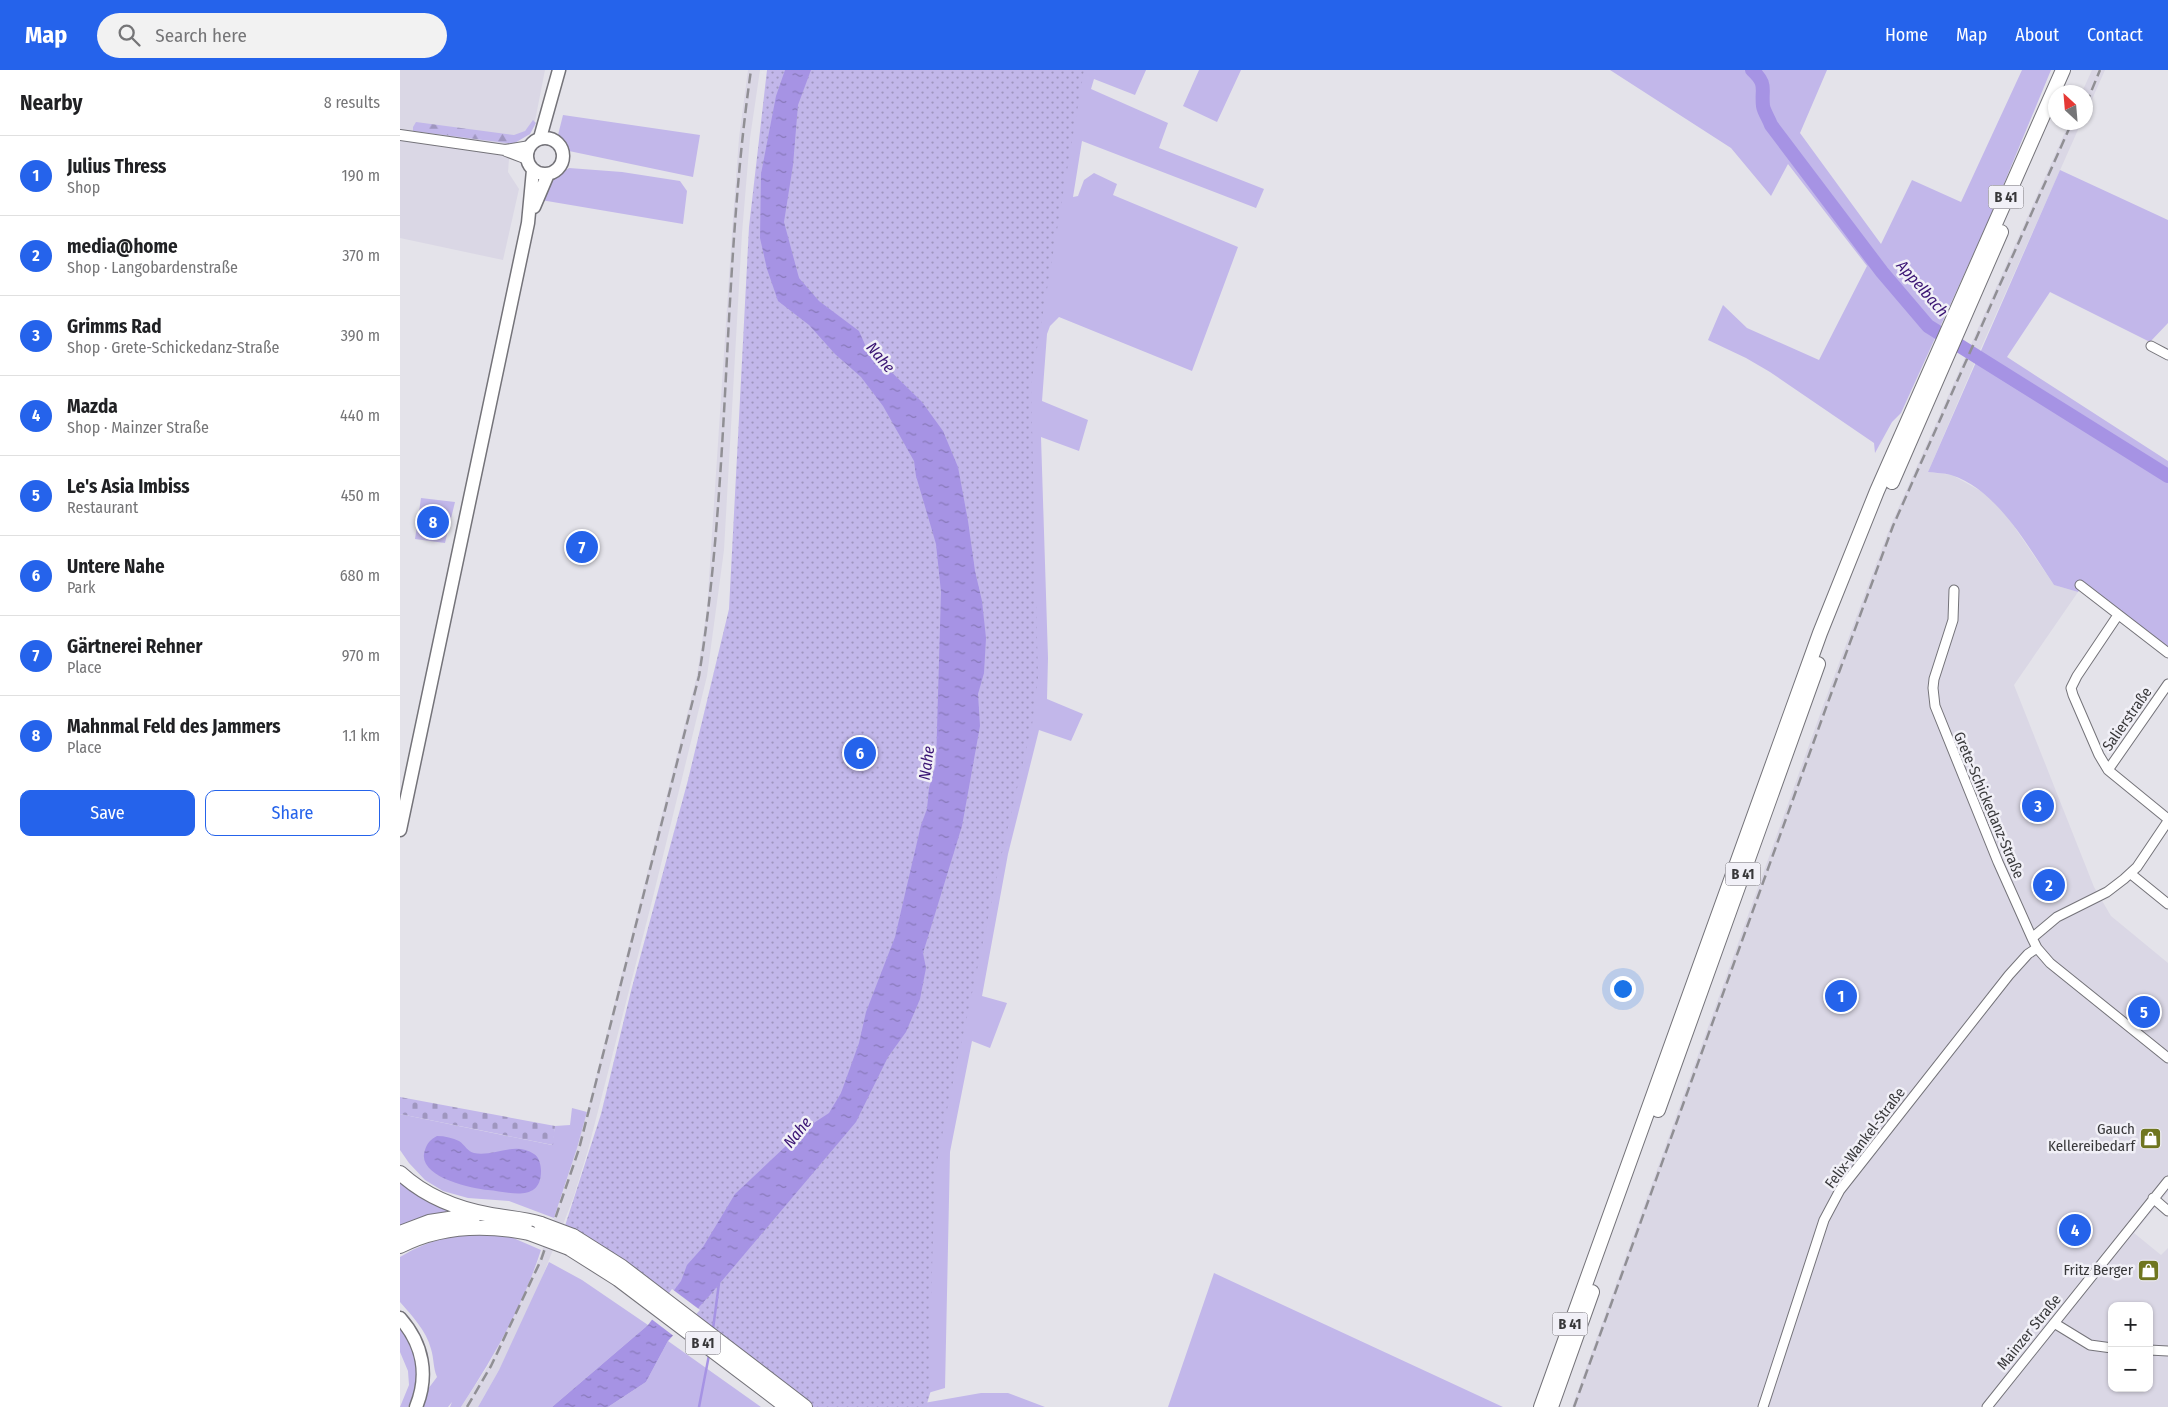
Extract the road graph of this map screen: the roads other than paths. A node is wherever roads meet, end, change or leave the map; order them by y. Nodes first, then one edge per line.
1 (2063, 70) edge
2 (2073, 70) edge
3 (558, 75) edge
4 (2066, 85) edge
5 (2048, 127) edge
6 (400, 135) edge
7 (540, 138) junction
8 (555, 140) junction
9 (530, 159) junction
10 (548, 174) junction
11 (528, 223) junction
12 (1954, 328) junction
13 (2151, 346) dead end
14 (2168, 355) edge
15 (2080, 586) dead end
16 (1954, 590) dead end
17 (2118, 615) junction
18 (2168, 653) edge
19 (2168, 684) edge
20 (2108, 770) junction
21 (2168, 820) edge
22 (400, 830) edge
23 (2130, 874) junction
24 (2168, 904) edge
25 (2032, 938) junction
26 (2037, 948) junction
27 (2168, 1058) edge
28 (400, 1173) edge
29 (2168, 1180) edge
30 (2153, 1198) junction
31 (2168, 1211) edge
32 (491, 1215) junction
33 (400, 1233) edge
34 (571, 1242) junction
35 (400, 1246) edge
36 (400, 1318) edge
37 (2054, 1323) junction
38 (2108, 1347) edge
39 (2153, 1350) edge
40 (2168, 1351) edge
41 (759, 1378) junction
42 (1543, 1404) edge
43 (785, 1406) edge
44 (416, 1407) edge
45 (805, 1407) edge
46 (1763, 1407) edge
47 (1987, 1407) edge

1 - 12 highway, B 41
2 - 4 highway
3 - 7 main road
3 - 8 main road
5 - 12 highway, B 41
6 - 9 street
7 - 8 main road
7 - 9 main road
8 - 10 main road
9 - 10 main road
9 - 11 main road
10 - 11 main road
11 - 22 main road
12 - 42 highway, B 41
13 - 14 street
15 - 17 street
16 - 25 street, Grete-Schickedanz-Straße
17 - 18 street
17 - 20 street
19 - 20 street, Salierstraße
20 - 21 street
21 - 23 street
23 - 24 street
23 - 25 street
25 - 26 street, Grete-Schickedanz-Straße
26 - 27 street, Grete-Schickedanz-Straße
26 - 46 street, Felix-Wankel-Straße
28 - 32 highway
29 - 30 street, Mainzer Straße
30 - 31 street
30 - 37 street, Mainzer Straße
32 - 33 highway, B 41
32 - 34 highway, B 41, bridge
34 - 35 highway, B 41, bridge
34 - 41 highway, B 41
36 - 44 main road
37 - 38 street
37 - 47 street, Mainzer Straße
39 - 40 street
41 - 43 highway, B 41
41 - 45 highway, B 41

